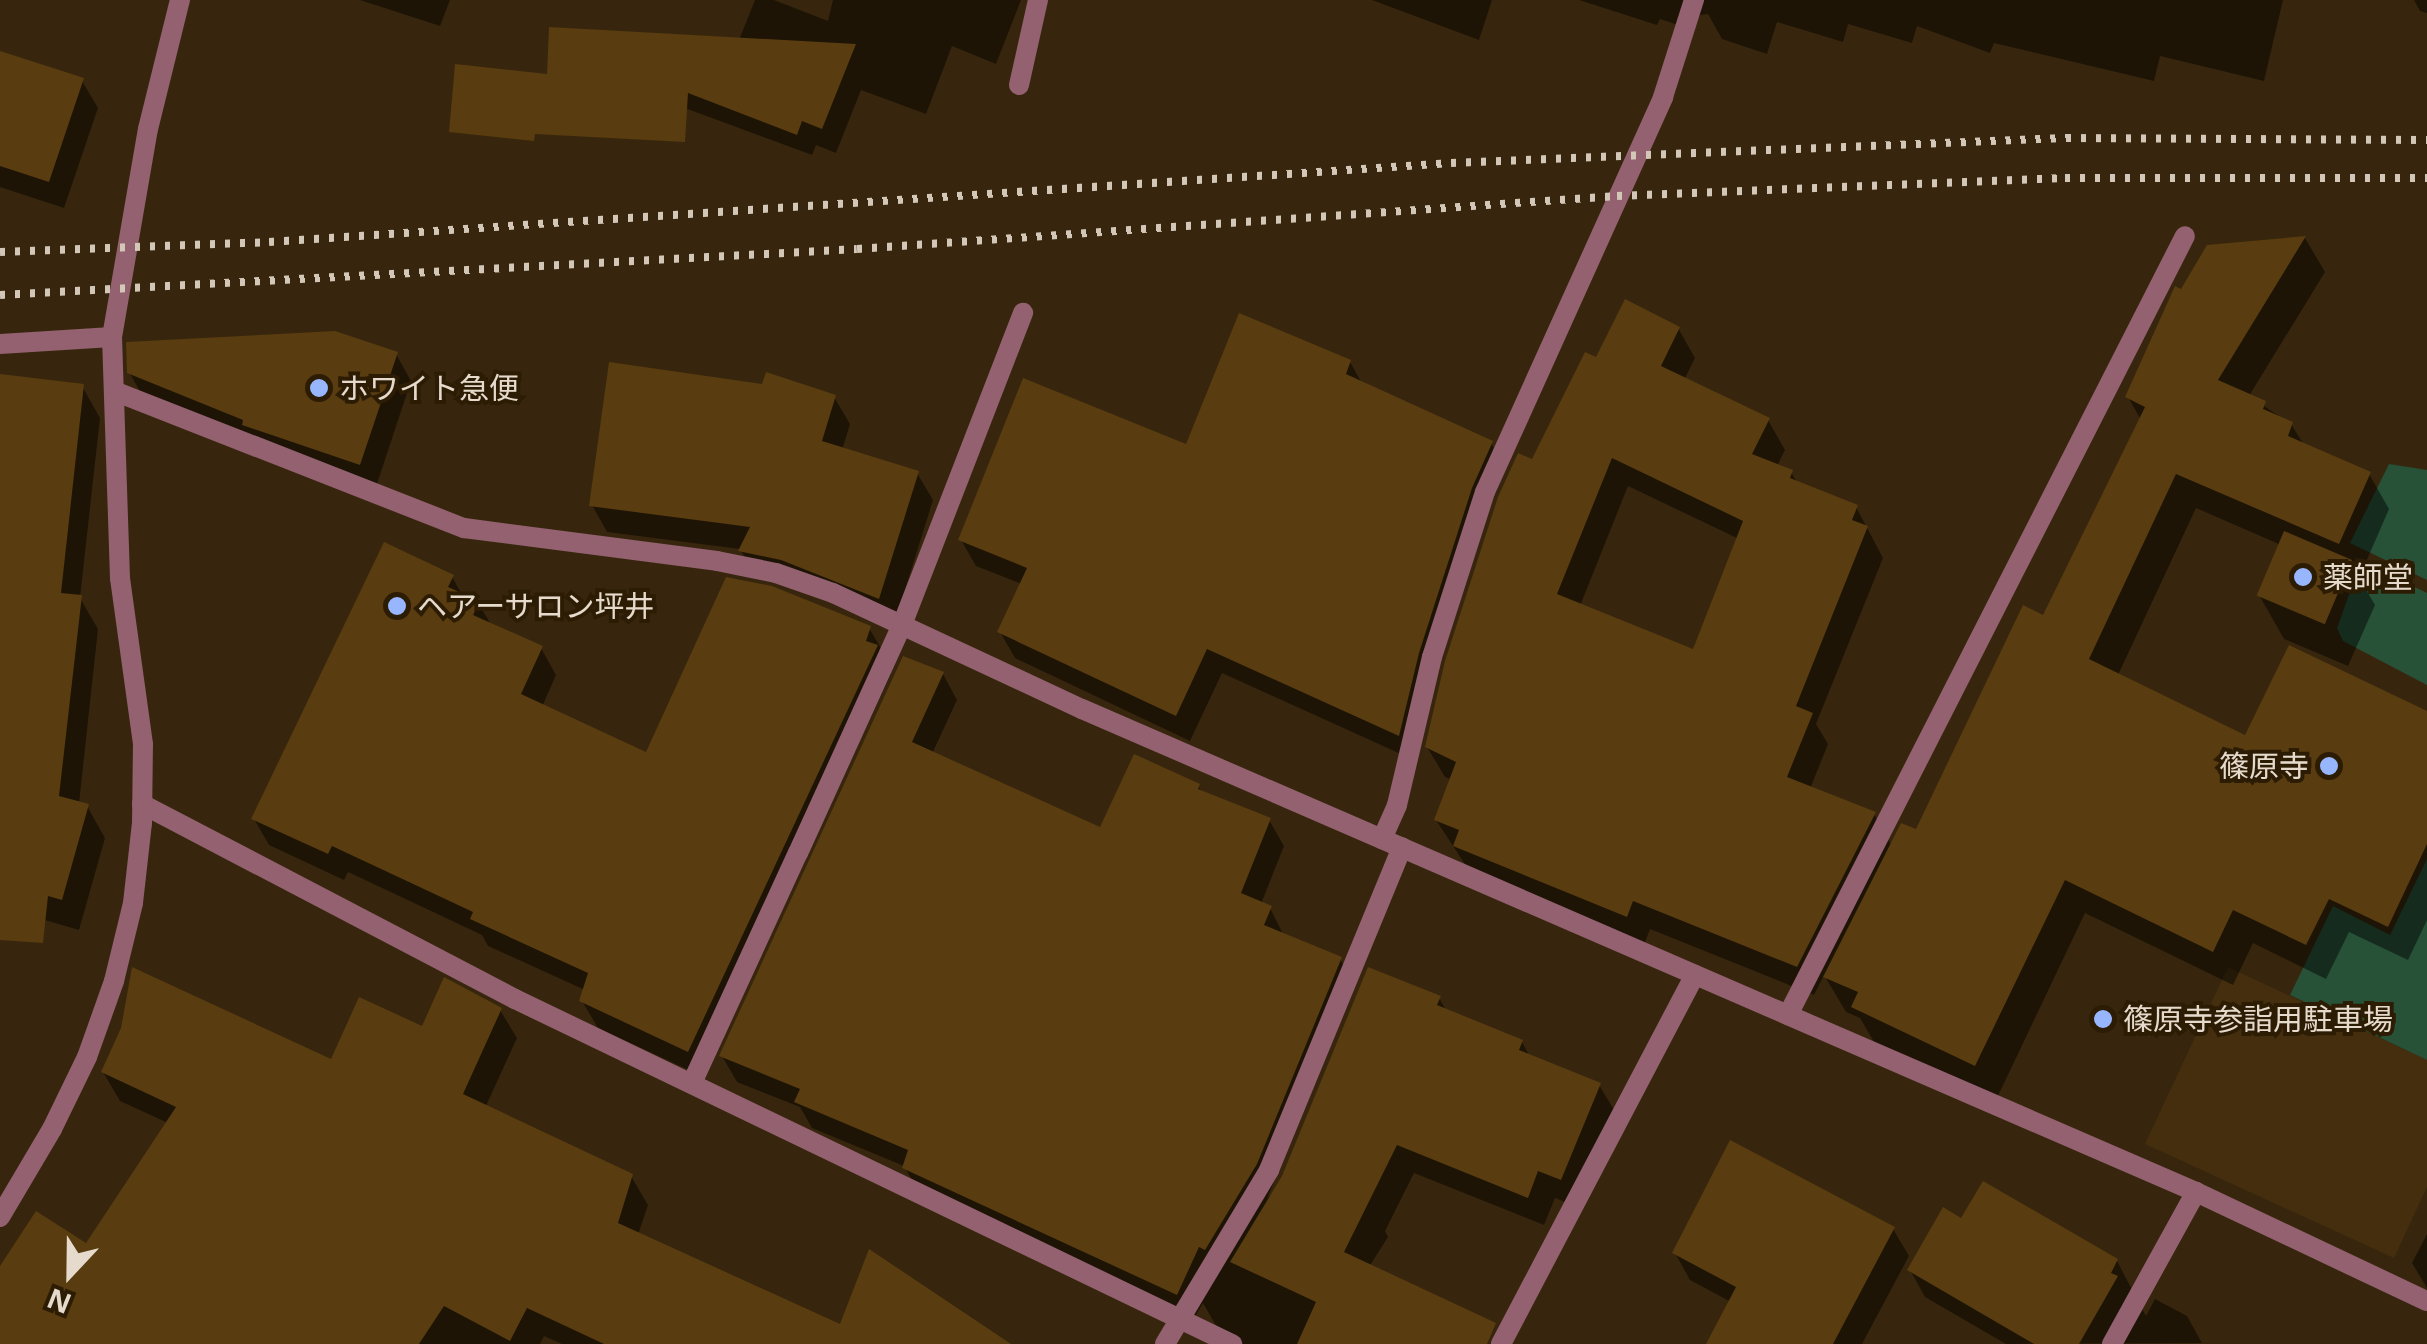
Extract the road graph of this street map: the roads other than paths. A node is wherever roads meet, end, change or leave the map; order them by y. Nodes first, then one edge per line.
1 (180, 0) edge
2 (1038, 0) edge
3 (1694, 0) edge
4 (1018, 85) dead end
5 (2185, 236) dead end
6 (1023, 313) dead end
7 (112, 337) junction
8 (0, 344) edge
9 (114, 391) junction
10 (902, 626) junction
11 (142, 804) junction
12 (1382, 839) junction
13 (1402, 847) junction
14 (1695, 976) junction
15 (1788, 1014) junction
16 (692, 1084) junction
17 (2196, 1192) junction
18 (0, 1218) edge
19 (2427, 1301) edge
20 (1180, 1319) junction
21 (1165, 1344) edge
22 (1232, 1344) edge
23 (1501, 1344) edge
24 (2112, 1344) edge

1 - 7 street
2 - 4 street
3 - 12 street
5 - 15 street
6 - 10 street
7 - 8 street
7 - 9 street
9 - 10 street
9 - 11 street
10 - 12 street
10 - 16 street
11 - 16 street
11 - 18 street
12 - 13 street
13 - 14 street
13 - 20 street
14 - 15 street
14 - 23 street
15 - 17 street
16 - 20 street
17 - 19 street
17 - 24 street
20 - 21 street
20 - 22 street

